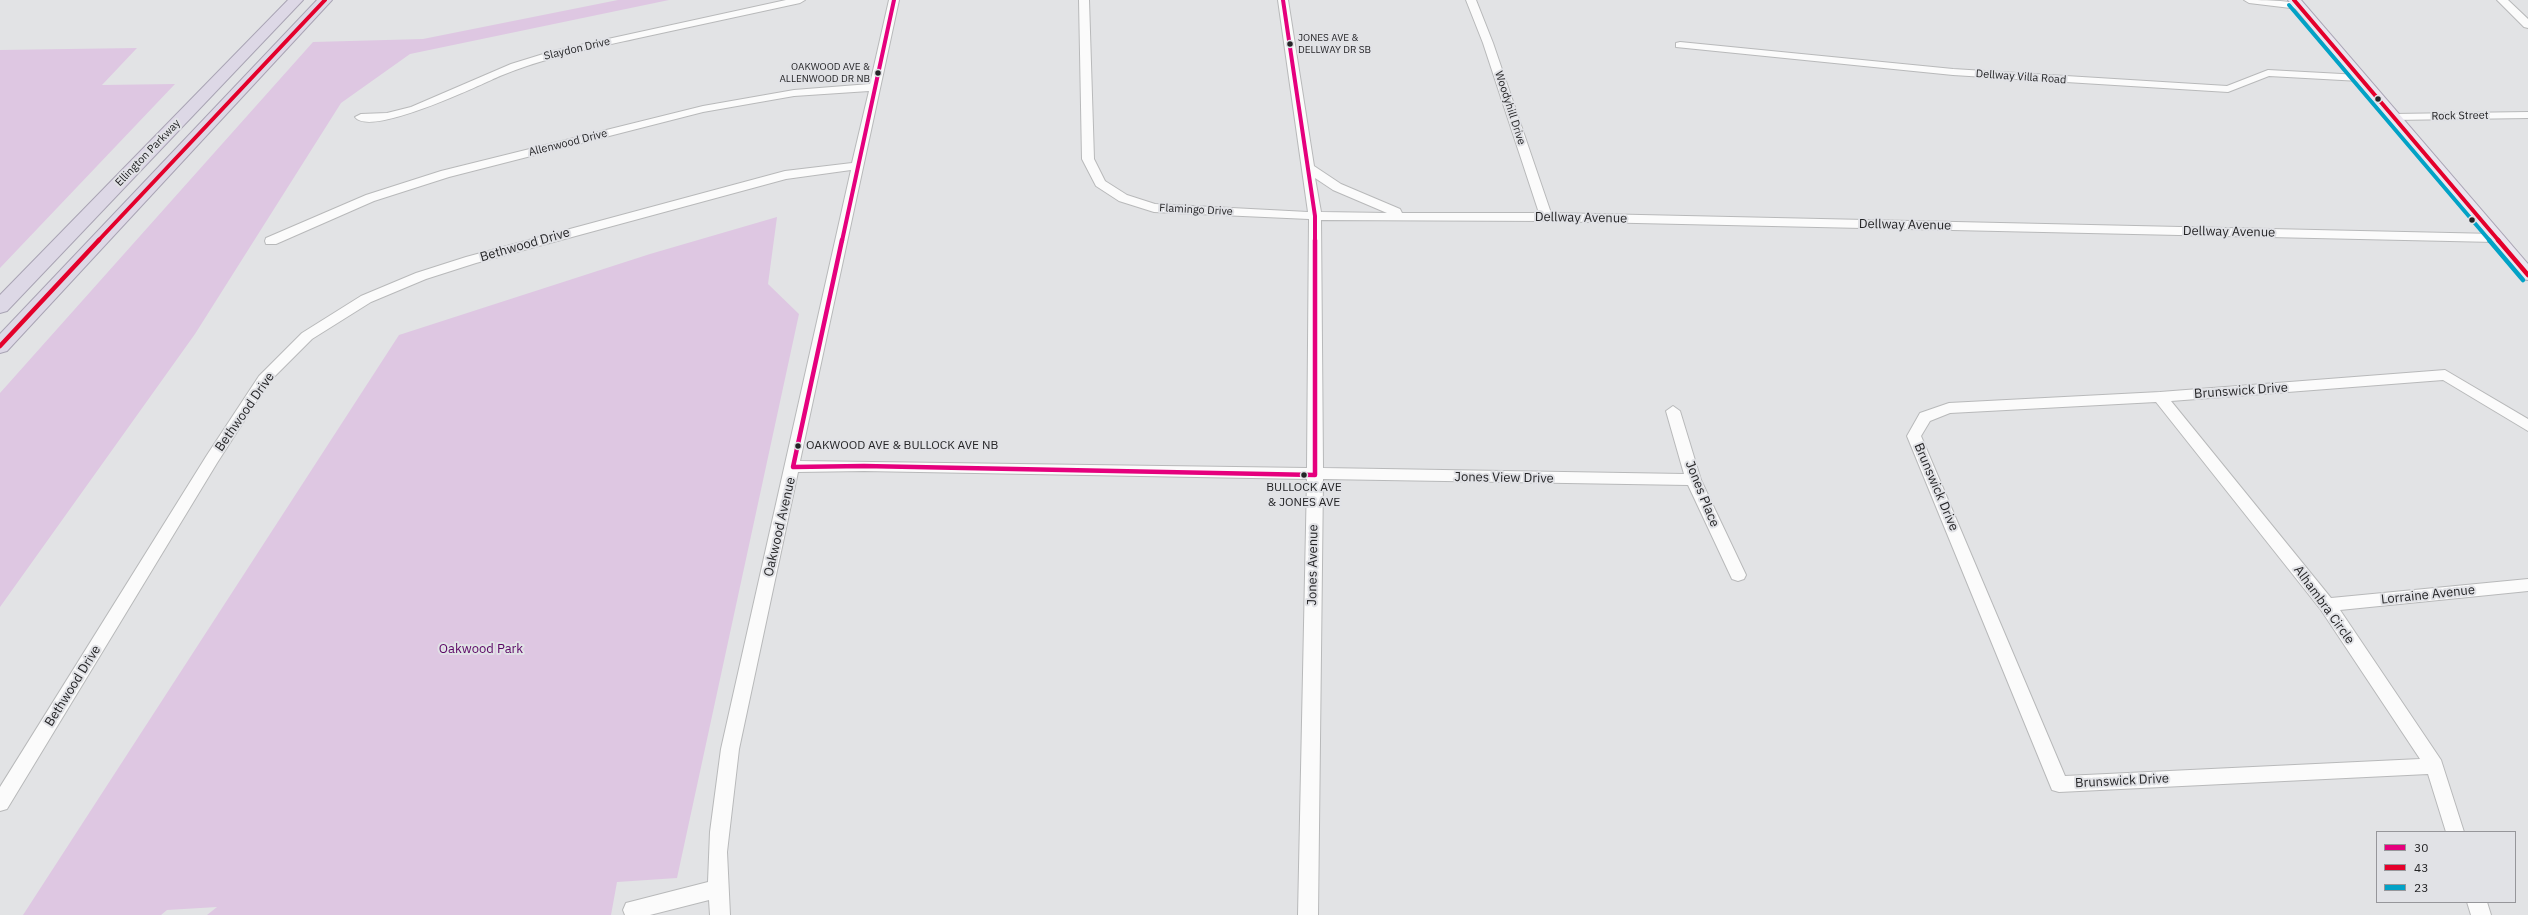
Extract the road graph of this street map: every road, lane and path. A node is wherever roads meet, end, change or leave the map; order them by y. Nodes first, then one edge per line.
1 (296, 0) edge
2 (325, 0) edge
3 (800, 0) edge
4 (894, 0) edge
5 (1084, 0) edge
6 (1283, 0) edge
7 (1471, 0) edge
8 (2249, 0) edge
9 (2502, 0) edge
10 (2296, 3) edge
11 (2528, 25) edge
12 (1680, 45) dead end
13 (2360, 78) junction
14 (876, 87) junction
15 (2528, 115) edge
16 (2393, 116) junction
17 (361, 117) dead end
18 (858, 166) junction
19 (1309, 168) junction
20 (1315, 216) junction
21 (1406, 216) junction
22 (1546, 217) junction
23 (2496, 238) junction
24 (271, 241) dead end
25 (2523, 264) edge
26 (2528, 275) edge
27 (0, 307) edge
28 (0, 346) edge
29 (2160, 397) junction
30 (1673, 411) dead end
31 (2528, 426) edge
32 (793, 467) junction
33 (1315, 475) junction
34 (1693, 480) junction
35 (1738, 576) dead end
36 (2528, 585) edge
37 (2327, 604) junction
38 (2435, 766) junction
39 (0, 804) edge
40 (2455, 831) edge
41 (717, 889) junction
42 (2477, 903) edge
43 (633, 910) dead end
44 (720, 915) edge
45 (1308, 915) edge
46 (2481, 915) edge

1 - 27 highway, Ellington Parkway
2 - 28 highway, Ellington Parkway
3 - 17 street, Slaydon Drive
4 - 14 street, Oakwood Avenue
5 - 20 street, Flamingo Drive
6 - 19 street, Jones Avenue
7 - 22 street, Woodyhill Drive
8 - 10 street
9 - 11 street
10 - 13 main road
12 - 13 street, Dellway Villa Road
13 - 16 main road
14 - 18 street, Oakwood Avenue
14 - 24 street, Allenwood Drive
15 - 16 street, Rock Street
16 - 23 main road
18 - 32 street, Oakwood Avenue
18 - 39 street, Bethwood Drive
19 - 20 street, Jones Avenue
19 - 21 street
20 - 21 street, Dellway Avenue
20 - 33 street, Jones Avenue
21 - 22 street, Dellway Avenue
22 - 23 street, Dellway Avenue
23 - 25 main road
25 - 26 main road
29 - 31 street, Brunswick Drive
29 - 37 street, Alhambra Circle
29 - 38 street, Brunswick Drive
30 - 34 street, Jones Place
32 - 33 street, Jones View Drive
32 - 41 street, Oakwood Avenue
33 - 34 street, Jones View Drive
33 - 45 street, Jones Avenue
34 - 35 street, Jones Place
36 - 37 street, Lorraine Avenue
37 - 38 street, Alhambra Circle
38 - 40 street, Alhambra Circle
41 - 43 street
41 - 44 street, Oakwood Avenue
42 - 46 street

